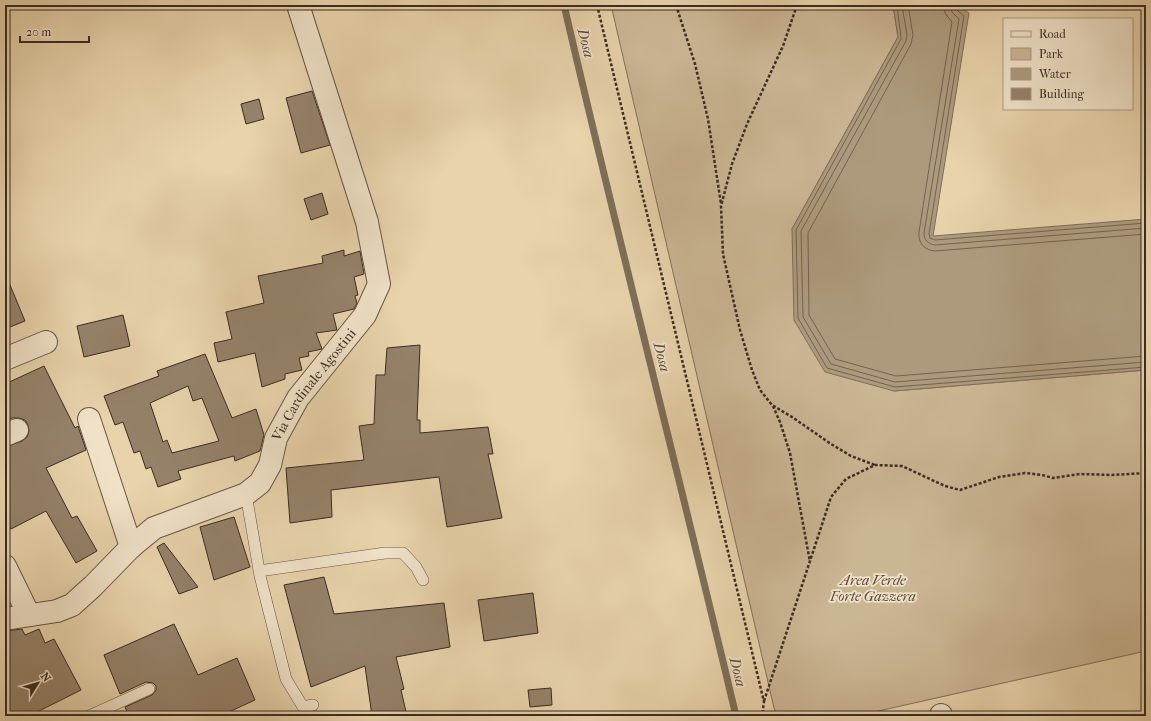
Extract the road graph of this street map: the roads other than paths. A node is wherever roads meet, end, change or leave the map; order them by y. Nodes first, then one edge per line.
1 (298, 5) edge
2 (46, 342) dead end
3 (5, 359) edge
4 (89, 419) dead end
5 (246, 494) junction
6 (131, 547) junction
7 (5, 566) edge
8 (259, 571) junction
9 (423, 580) dead end
10 (29, 615) junction
11 (5, 619) edge
12 (149, 689) dead end
13 (313, 705) dead end
14 (89, 716) edge

1 - 5 street, Via Cardinale Agostini
2 - 3 street
4 - 6 street
5 - 6 street, Via Cardinale Agostini
5 - 8 lane
6 - 10 street, Via Cardinale Agostini
7 - 10 street
8 - 9 lane
8 - 13 lane
10 - 11 street, Via Cardinale Agostini
12 - 14 lane

